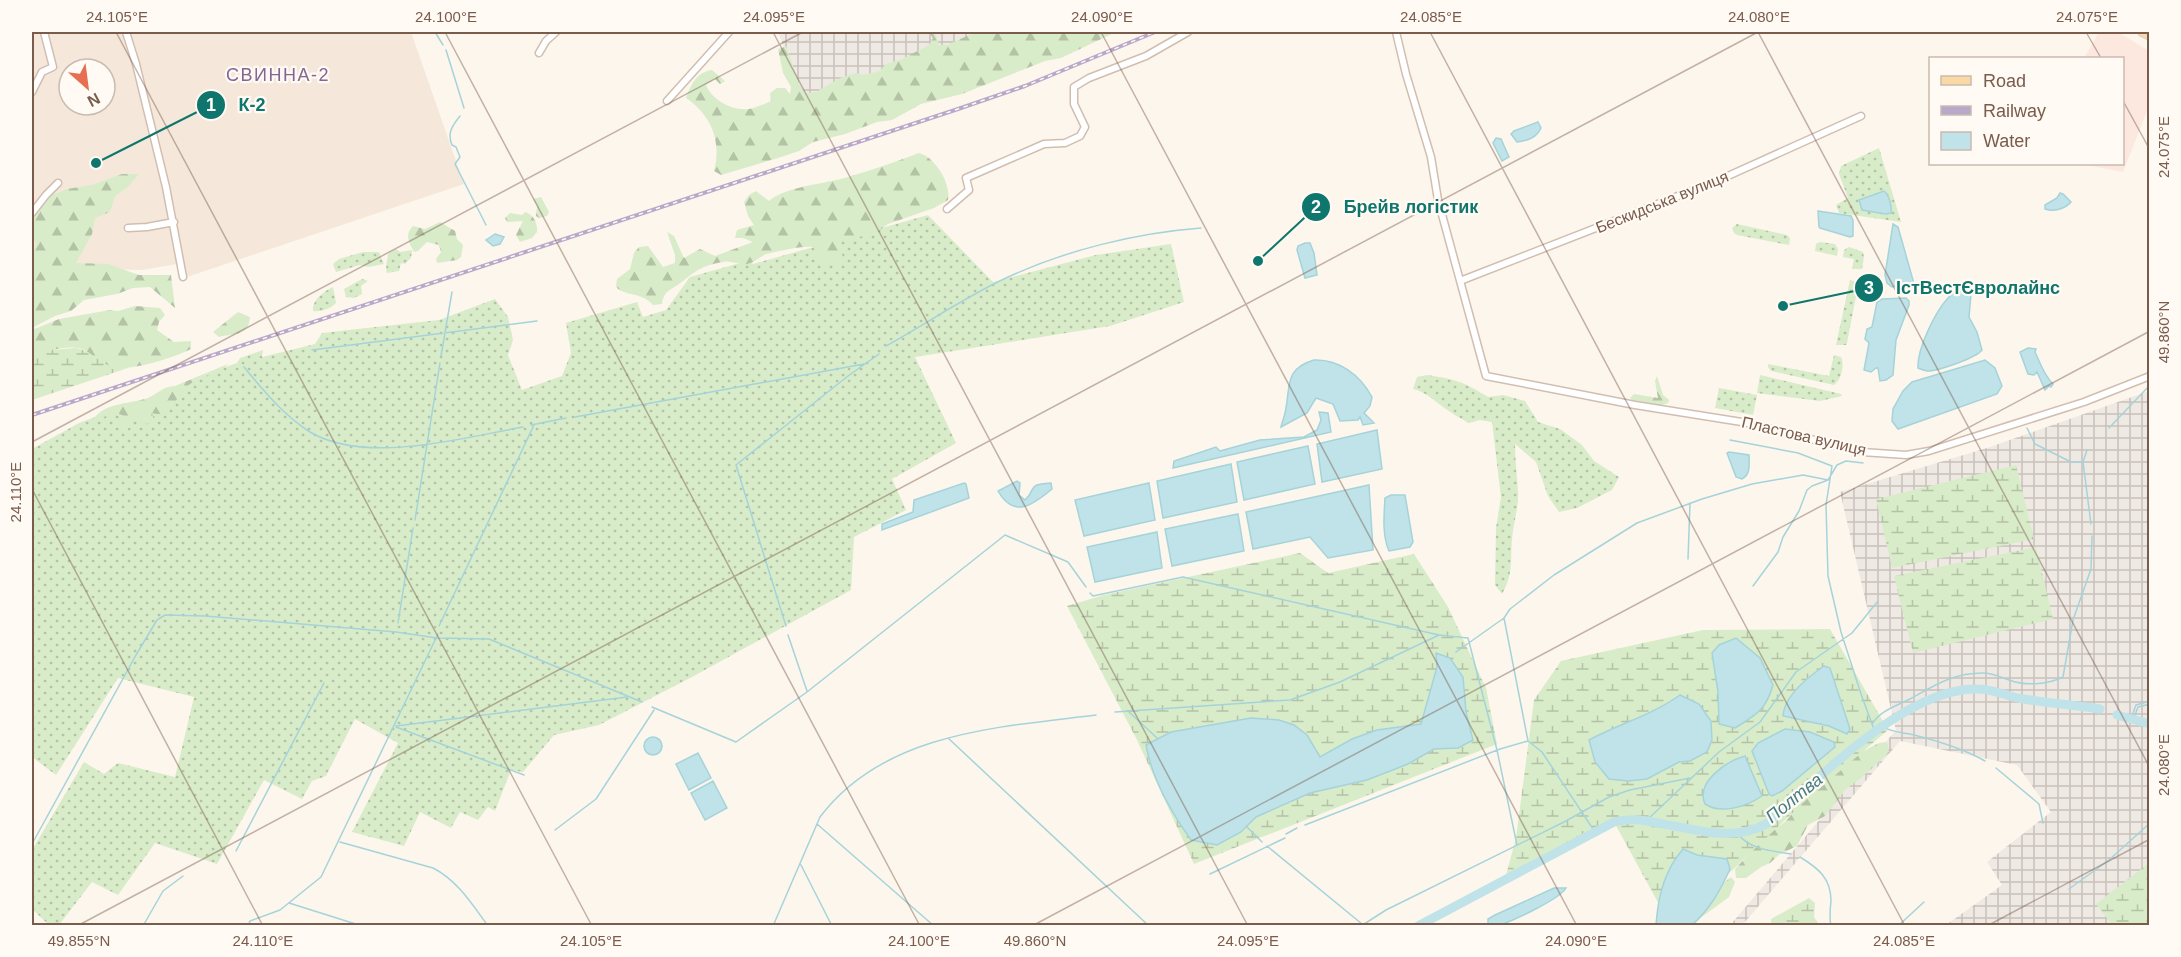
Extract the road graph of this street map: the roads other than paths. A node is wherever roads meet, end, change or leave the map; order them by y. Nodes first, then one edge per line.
1 (44, 32) edge
2 (126, 32) edge
3 (556, 32) edge
4 (729, 32) edge
5 (1188, 32) edge
6 (1396, 32) edge
7 (2142, 32) edge
8 (2150, 36) edge
9 (539, 53) dead end
10 (32, 92) edge
11 (667, 101) dead end
12 (1861, 116) dead end
13 (58, 183) dead end
14 (946, 209) dead end
15 (32, 213) edge
16 (174, 222) junction
17 (128, 228) dead end
18 (183, 277) dead end
19 (1460, 280) junction
20 (2150, 376) edge

1 - 10 street
2 - 16 street
3 - 9 street
4 - 11 street
5 - 14 street
6 - 19 street
7 - 8 main road
12 - 19 street, Бескидська вулиця
13 - 15 street
16 - 17 street
16 - 18 street
19 - 20 street, Пластова вулиця

